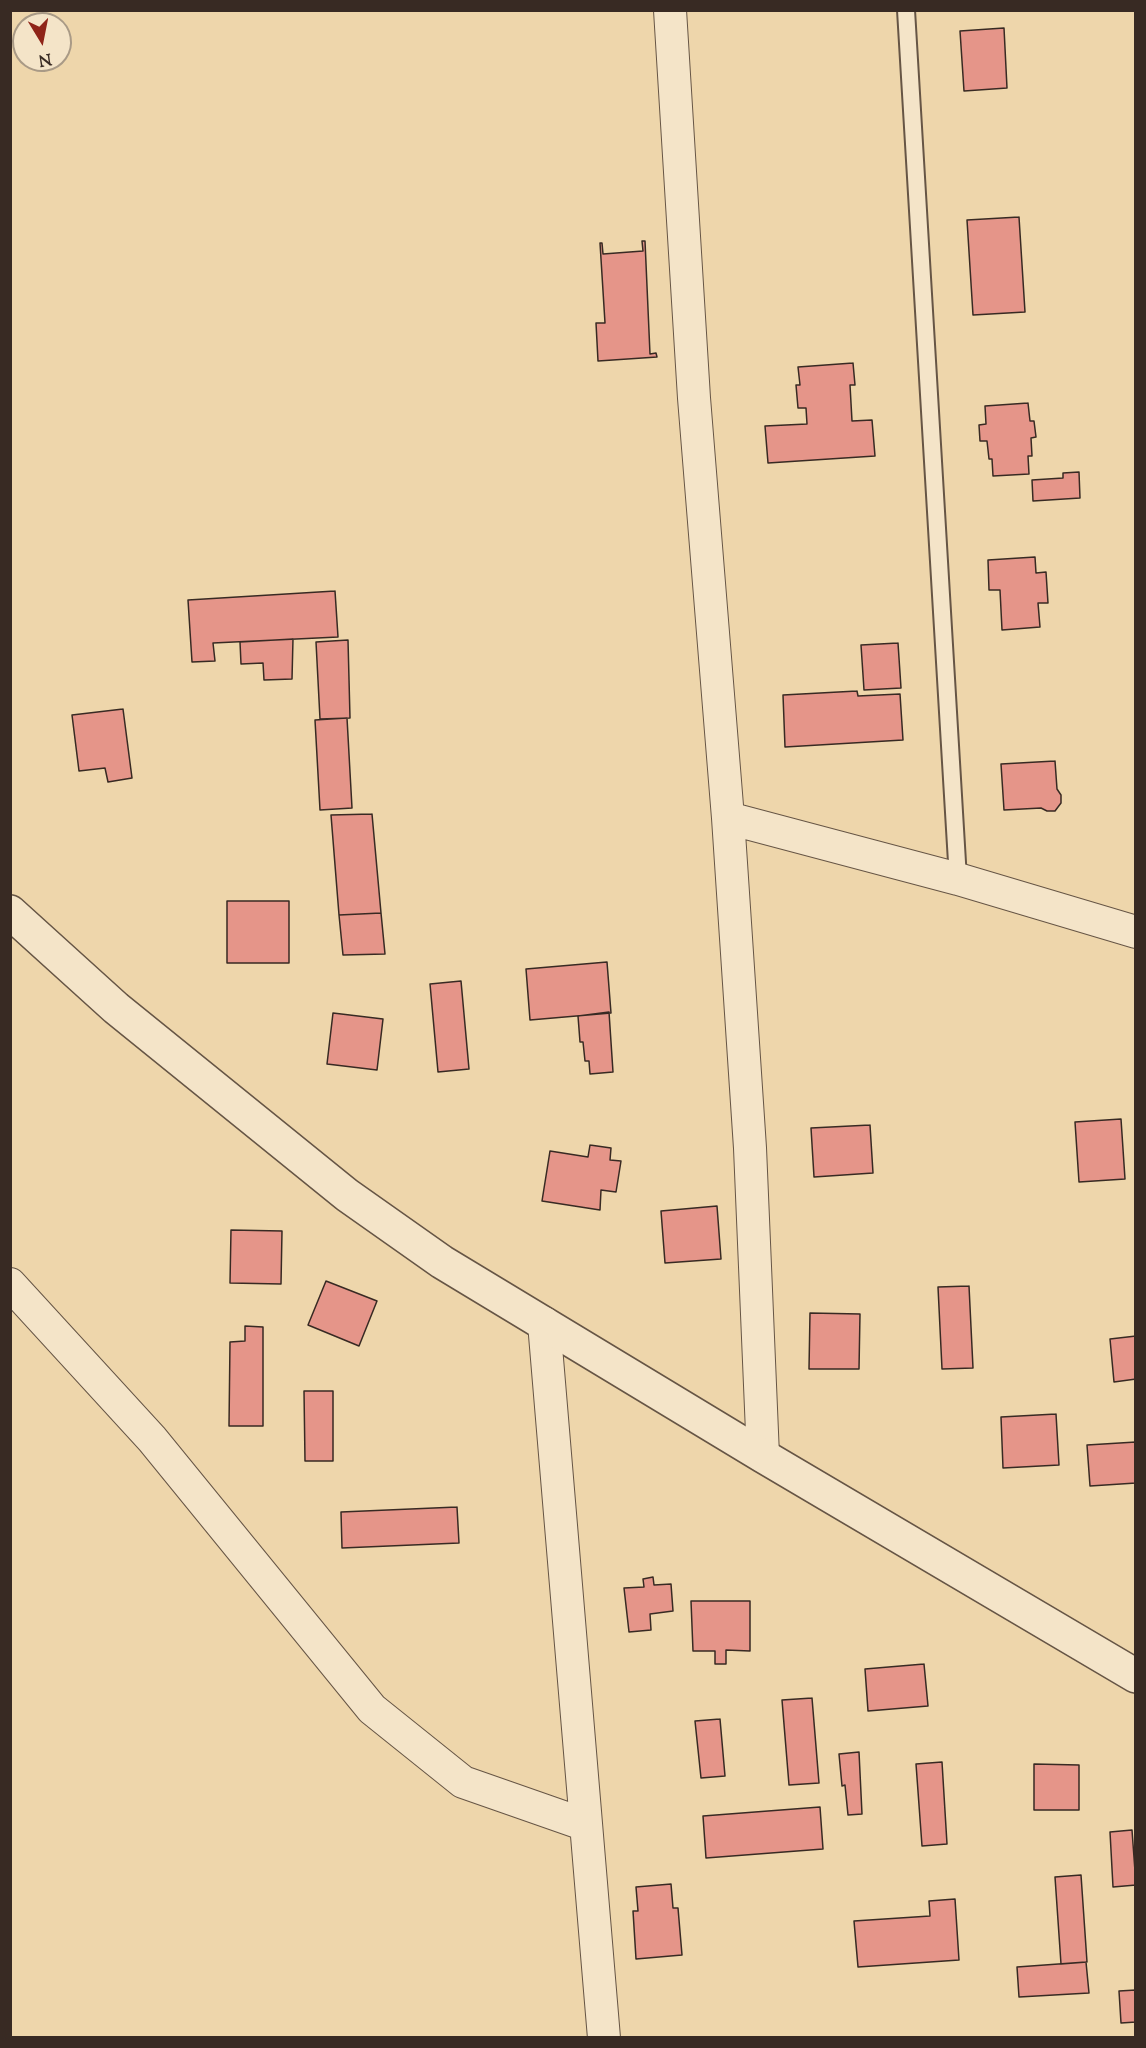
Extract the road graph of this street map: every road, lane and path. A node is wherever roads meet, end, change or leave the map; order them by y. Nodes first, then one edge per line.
1 (670, 10) edge
2 (906, 10) edge
3 (728, 818) junction
4 (958, 879) junction
5 (10, 912) edge
6 (1136, 932) edge
7 (10, 1284) edge
8 (544, 1323) junction
9 (763, 1456) junction
10 (1136, 1676) edge
11 (586, 1825) junction
12 (604, 2037) edge

1 - 3 street
2 - 4 lane
3 - 4 street
3 - 9 street
4 - 6 street
5 - 8 street
7 - 11 street
8 - 9 street
8 - 11 street
9 - 10 street
11 - 12 street

